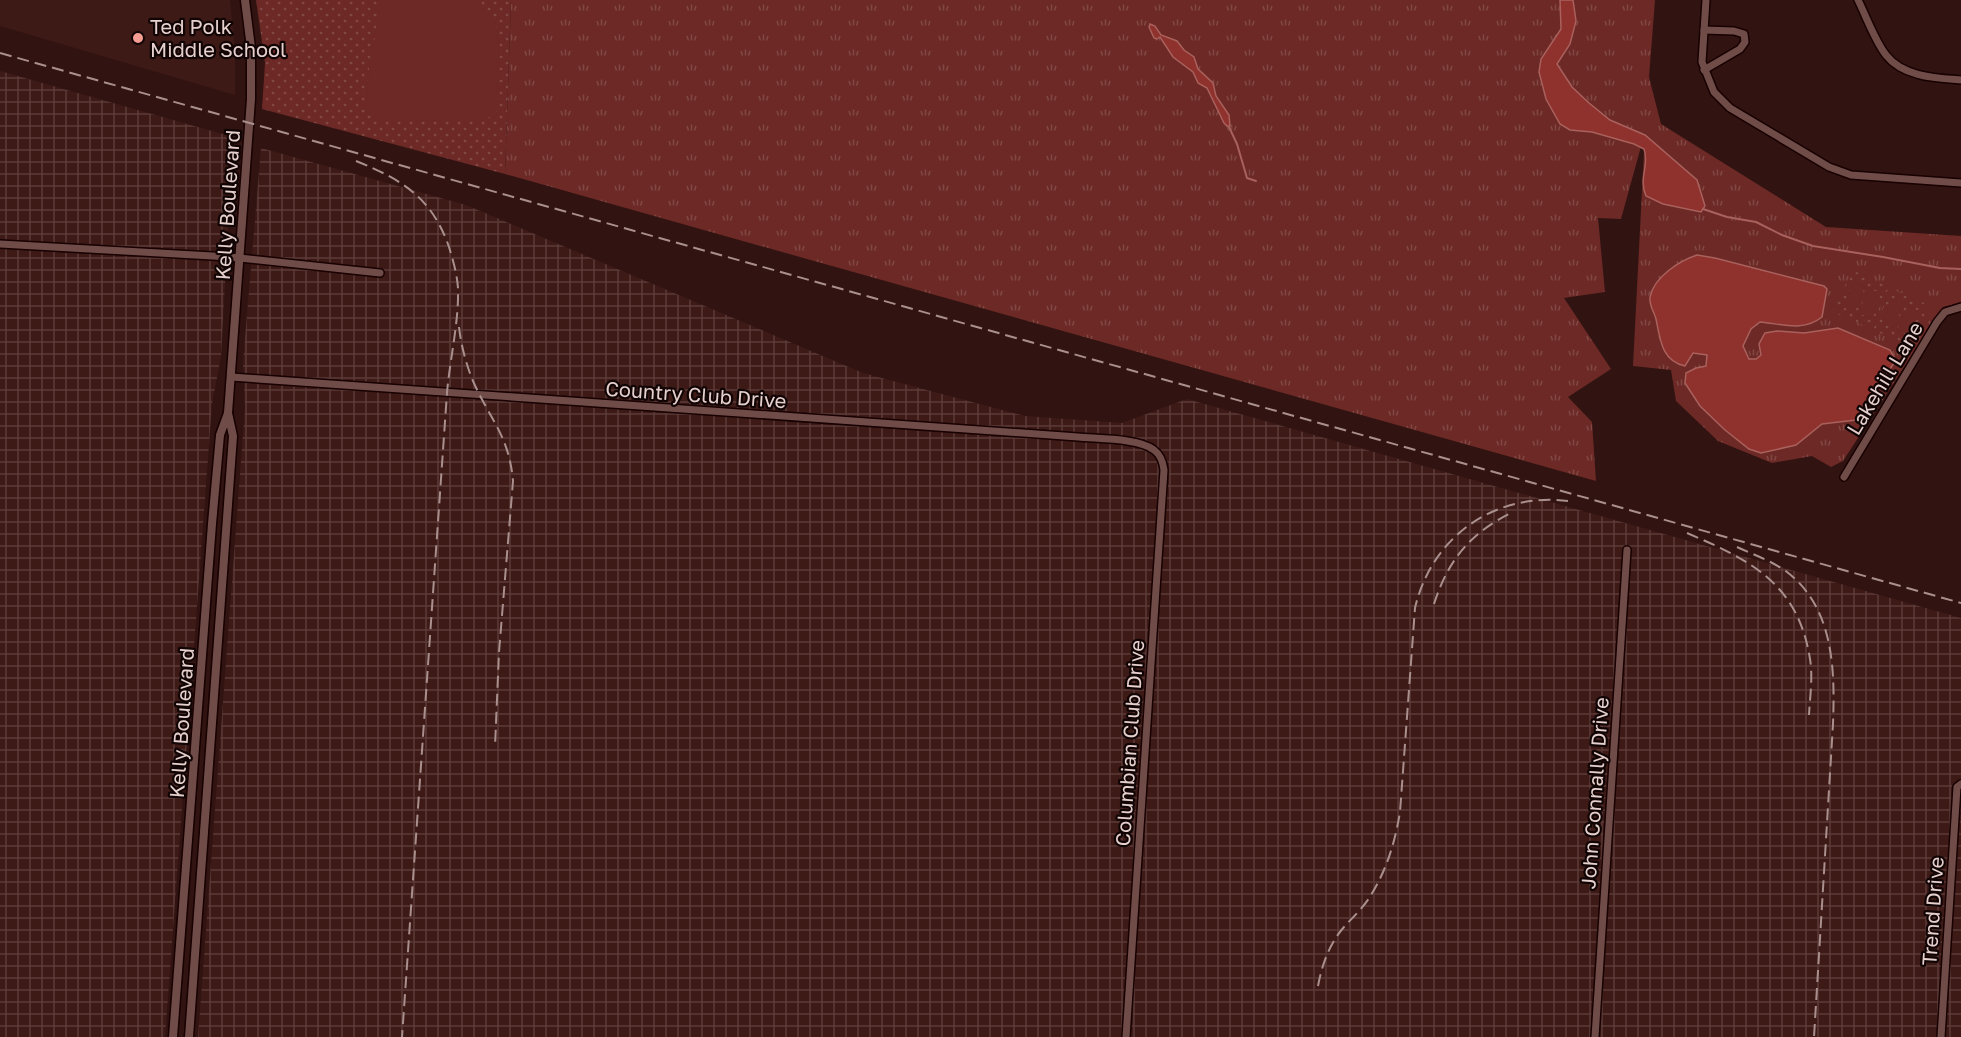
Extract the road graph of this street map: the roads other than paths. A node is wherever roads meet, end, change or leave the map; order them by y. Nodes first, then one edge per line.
1 (245, 0) edge
2 (1706, 0) edge
3 (1858, 0) edge
4 (1704, 30) junction
5 (1704, 70) junction
6 (1961, 80) edge
7 (1961, 183) edge
8 (0, 244) edge
9 (240, 258) junction
10 (380, 273) dead end
11 (1961, 307) edge
12 (231, 377) junction
13 (228, 412) junction
14 (1157, 452) joint
15 (1844, 477) dead end
16 (212, 524) junction
17 (226, 524) junction
18 (1627, 550) dead end
19 (198, 720) junction
20 (213, 722) junction
21 (1959, 786) edge
22 (183, 909) junction
23 (199, 910) junction
24 (173, 1034) edge
25 (189, 1034) edge
26 (1126, 1037) edge
27 (1595, 1037) edge
28 (1941, 1037) edge

1 - 9 street, Kelly Boulevard
2 - 4 street
3 - 6 street
4 - 5 street
4 - 5 street
5 - 7 street
8 - 9 street
9 - 10 street
9 - 12 street, Kelly Boulevard
11 - 15 street, Lakehill Lane
12 - 13 street, Kelly Boulevard
12 - 14 street, Country Club Drive
13 - 16 street, Kelly Boulevard
13 - 17 street, Kelly Boulevard
14 - 26 street, Columbian Club Drive
16 - 17 street
16 - 19 street, Kelly Boulevard
17 - 20 street, Kelly Boulevard
18 - 27 street, John Connally Drive
19 - 20 street
19 - 22 street, Kelly Boulevard
20 - 23 street, Kelly Boulevard
21 - 28 street, Trend Drive
22 - 23 street
22 - 24 street, Kelly Boulevard
23 - 25 street, Kelly Boulevard
24 - 25 street

